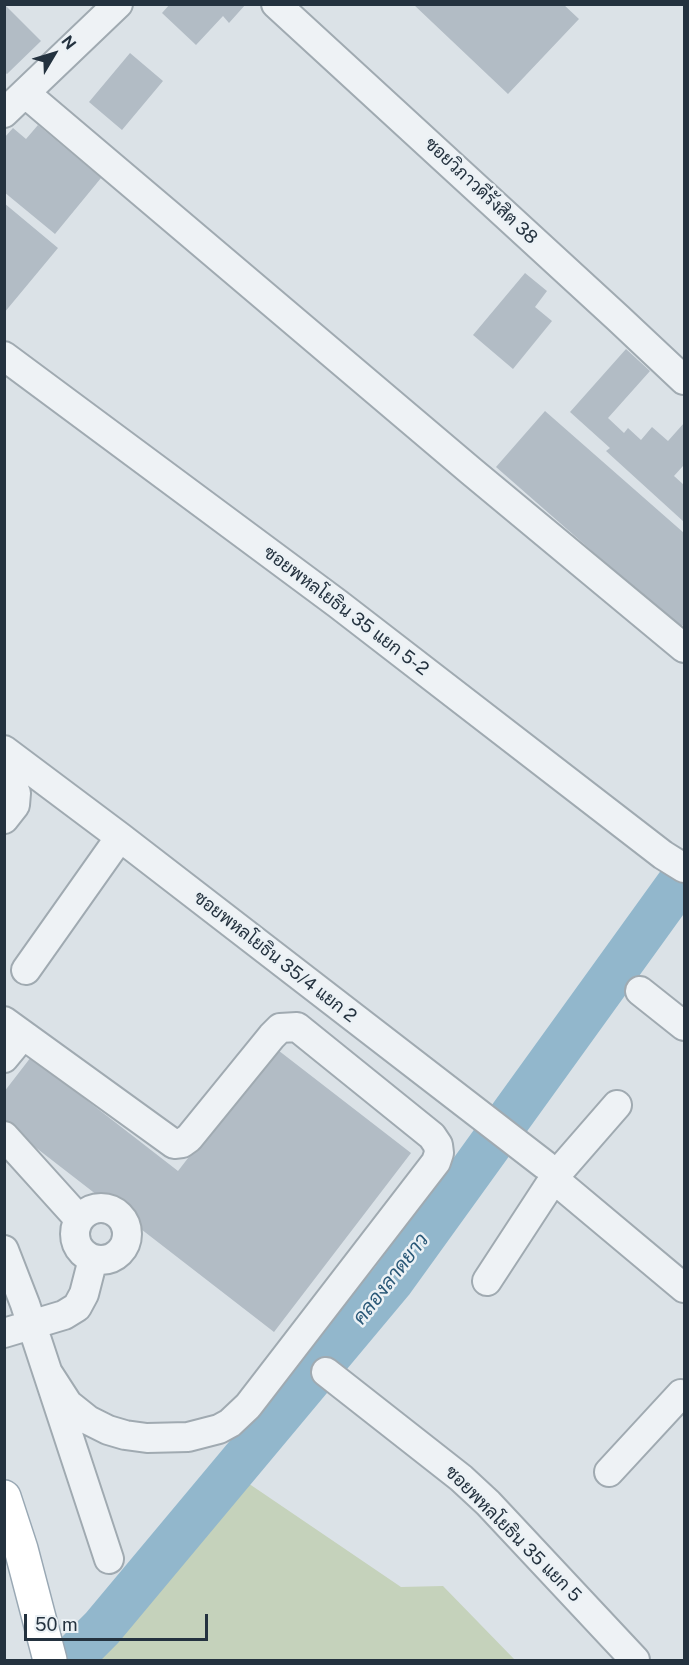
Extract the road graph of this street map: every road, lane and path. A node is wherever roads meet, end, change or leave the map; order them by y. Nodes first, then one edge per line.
1 (118, 4) edge
2 (276, 4) edge
3 (25, 93) junction
4 (4, 113) edge
5 (4, 356) edge
6 (684, 380) edge
7 (684, 648) edge
8 (4, 750) edge
9 (4, 780) edge
10 (4, 819) edge
11 (120, 837) junction
12 (674, 861) edge
13 (26, 970) dead end
14 (640, 991) dead end
15 (684, 1026) edge
16 (14, 1028) edge
17 (4, 1058) edge
18 (617, 1105) dead end
19 (4, 1136) edge
20 (554, 1176) junction
21 (79, 1219) junction
22 (4, 1250) edge
23 (93, 1259) junction
24 (682, 1279) edge
25 (487, 1281) dead end
26 (31, 1324) junction
27 (4, 1333) edge
28 (326, 1372) dead end
29 (48, 1373) junction
30 (683, 1393) edge
31 (609, 1472) dead end
32 (4, 1497) edge
33 (109, 1559) dead end
34 (49, 1656) edge
35 (635, 1660) edge

1 - 3 street
2 - 6 street, ซอยวิภาวดีรังสิต 38
3 - 4 street
3 - 7 street
5 - 12 street, ซอยพหลโยธิน 35 แยก 5-2
8 - 11 street, ซอยพหลโยธิน 35/4 แยก 2
9 - 10 street
11 - 13 street
11 - 20 street, ซอยพหลโยธิน 35/4 แยก 2
14 - 15 street
16 - 17 street
16 - 29 street
18 - 20 street
19 - 21 street
20 - 24 street, ซอยพหลโยธิน 35/4 แยก 2
20 - 25 street
21 - 23 street
21 - 23 street
22 - 26 street
23 - 26 street
26 - 27 street
26 - 29 street
28 - 35 street, ซอยพหลโยธิน 35 แยก 5
29 - 33 street
30 - 31 street
32 - 34 main road

